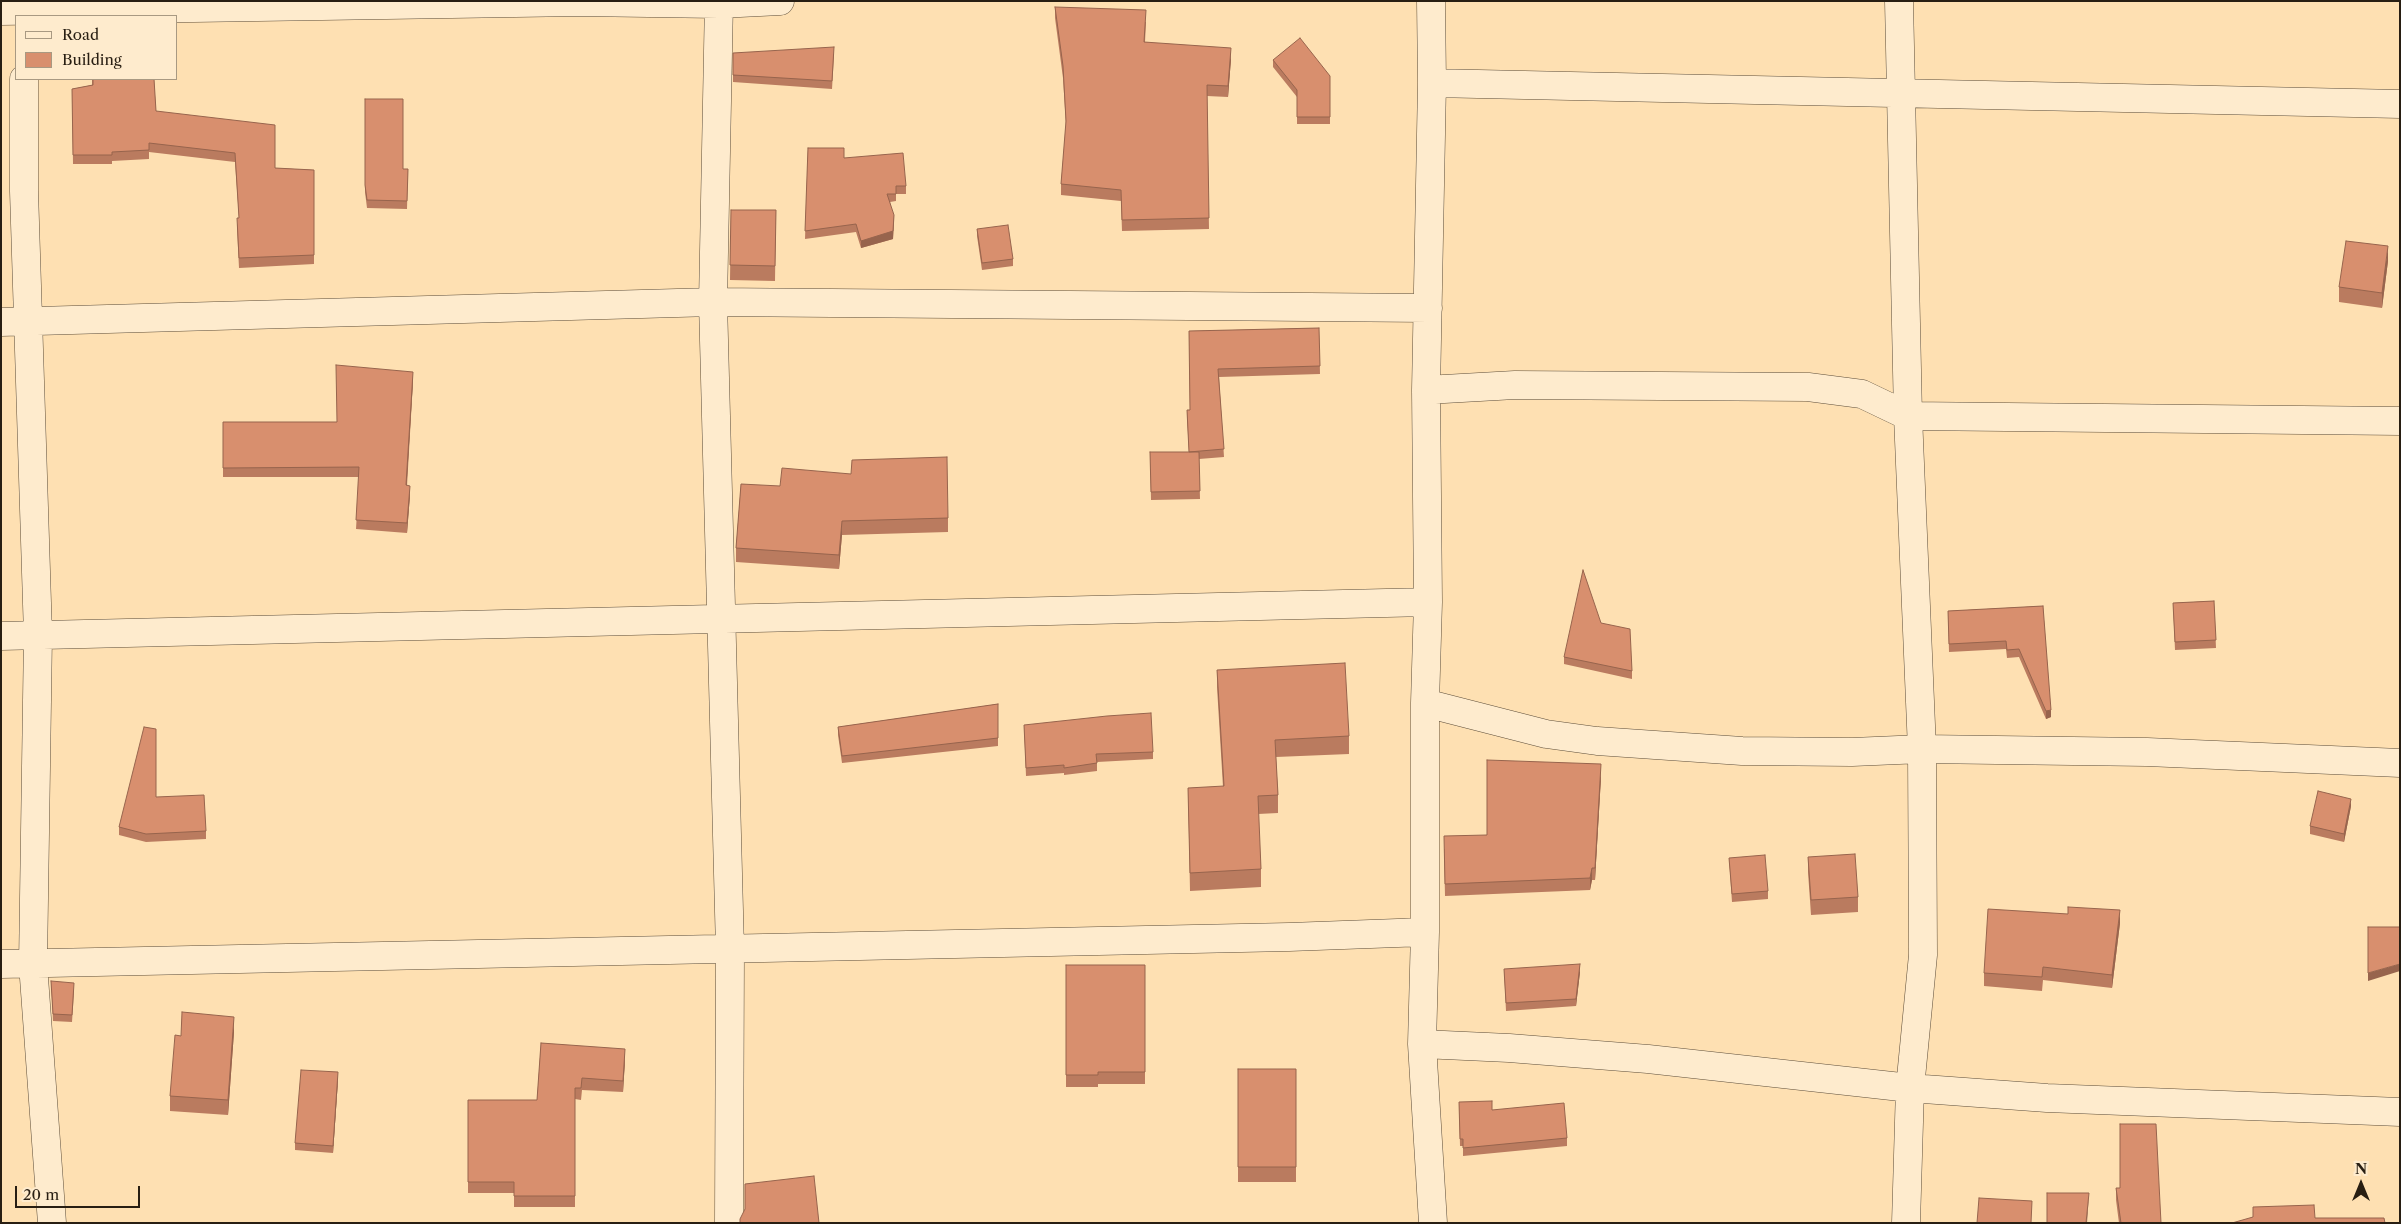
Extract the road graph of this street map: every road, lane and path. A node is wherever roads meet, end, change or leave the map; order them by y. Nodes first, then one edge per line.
1 (780, 1) edge
2 (1431, 1) edge
3 (1899, 1) edge
4 (719, 2) edge
5 (19, 10) edge
6 (24, 80) edge
7 (1432, 83) junction
8 (1901, 92) junction
9 (2400, 104) edge
10 (713, 302) junction
11 (1428, 308) junction
12 (1, 322) edge
13 (29, 322) junction
14 (1426, 390) junction
15 (1908, 416) junction
16 (2400, 421) edge
17 (1428, 602) junction
18 (720, 619) junction
19 (38, 635) junction
20 (1, 636) edge
21 (1425, 703) junction
22 (1922, 749) junction
23 (2400, 763) edge
24 (1425, 932) junction
25 (730, 949) junction
26 (1, 964) edge
27 (33, 964) junction
28 (1422, 1044) junction
29 (1910, 1088) junction
30 (2400, 1112) edge
31 (52, 1223) edge
32 (729, 1223) edge
33 (1433, 1223) edge
34 (1906, 1223) edge

1 - 4 street
2 - 7 street
3 - 8 street
4 - 5 street
4 - 10 street
6 - 13 street
7 - 8 street
7 - 11 street
8 - 9 street
8 - 15 street
10 - 11 street
10 - 13 street
10 - 18 street
11 - 14 street
12 - 13 street
13 - 19 street
14 - 15 street
14 - 17 street
15 - 16 street
15 - 22 street
17 - 18 street
17 - 21 street
18 - 19 street
18 - 25 street
19 - 20 street
19 - 27 street
21 - 22 street
21 - 24 street
22 - 23 street
22 - 29 street
24 - 25 street
24 - 28 street
25 - 27 street
25 - 32 street
26 - 27 street
27 - 31 street
28 - 29 street
28 - 33 street
29 - 30 street
29 - 34 street

